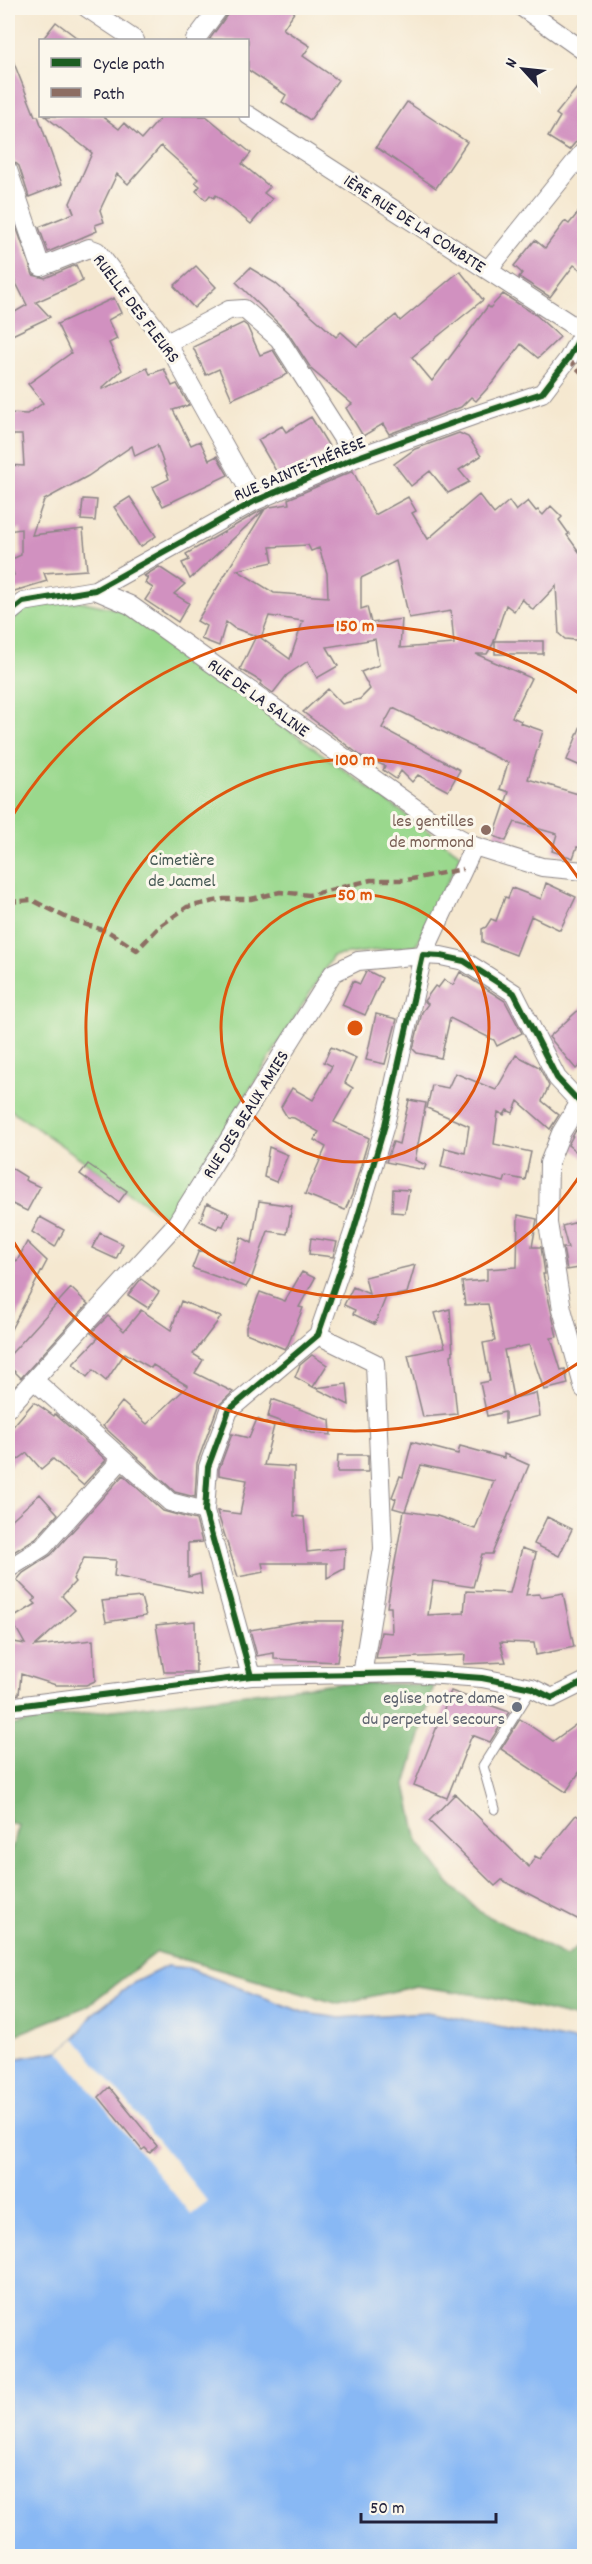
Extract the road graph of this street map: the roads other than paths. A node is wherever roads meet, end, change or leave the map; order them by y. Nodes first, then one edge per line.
1 (87, 8) edge
2 (219, 8) edge
3 (523, 8) edge
4 (134, 39) edge
5 (196, 39) edge
6 (585, 51) edge
7 (249, 116) edge
8 (585, 151) edge
9 (8, 173) edge
10 (488, 270) junction
11 (584, 331) edge
12 (167, 343) junction
13 (355, 458) junction
14 (255, 501) junction
15 (95, 590) junction
16 (8, 614) edge
17 (474, 846) junction
18 (585, 871) edge
19 (423, 955) junction
20 (582, 1104) edge
21 (318, 1335) junction
22 (34, 1381) junction
23 (585, 1389) edge
24 (8, 1408) edge
25 (121, 1460) junction
26 (205, 1511) junction
27 (8, 1569) edge
28 (362, 1675) junction
29 (250, 1677) junction
30 (585, 1682) edge
31 (532, 1688) junction
32 (8, 1707) edge
33 (495, 1809) dead end

1 - 4 street
2 - 5 street
3 - 6 street
7 - 10 street, 1ÈRE RUE DE LA COMBITE
8 - 10 street
9 - 12 street, RUELLE DES FLEURS
10 - 11 street, 1ÈRE RUE DE LA COMBITE
11 - 13 street, RUE SAINTE-THÉRÈSE
12 - 13 street
12 - 14 street, RUELLE DES FLEURS
13 - 14 street, RUE SAINTE-THÉRÈSE
14 - 15 street, RUE SAINTE-THÉRÈSE
15 - 16 street, RUE SAINTE-THÉRÈSE
15 - 17 street, RUE DE LA SALINE
17 - 18 street, RUE DE LA SALINE
17 - 19 street
19 - 20 street, RUE DES BEAUX AMIES
19 - 21 street
19 - 22 street, RUE DES BEAUX AMIES
20 - 23 street
21 - 26 street
21 - 28 street
22 - 24 street, RUE DES BEAUX AMIES
22 - 25 street
25 - 26 street
25 - 27 street
26 - 29 street
28 - 29 street
28 - 31 street
29 - 32 street
30 - 31 street
31 - 33 lane

